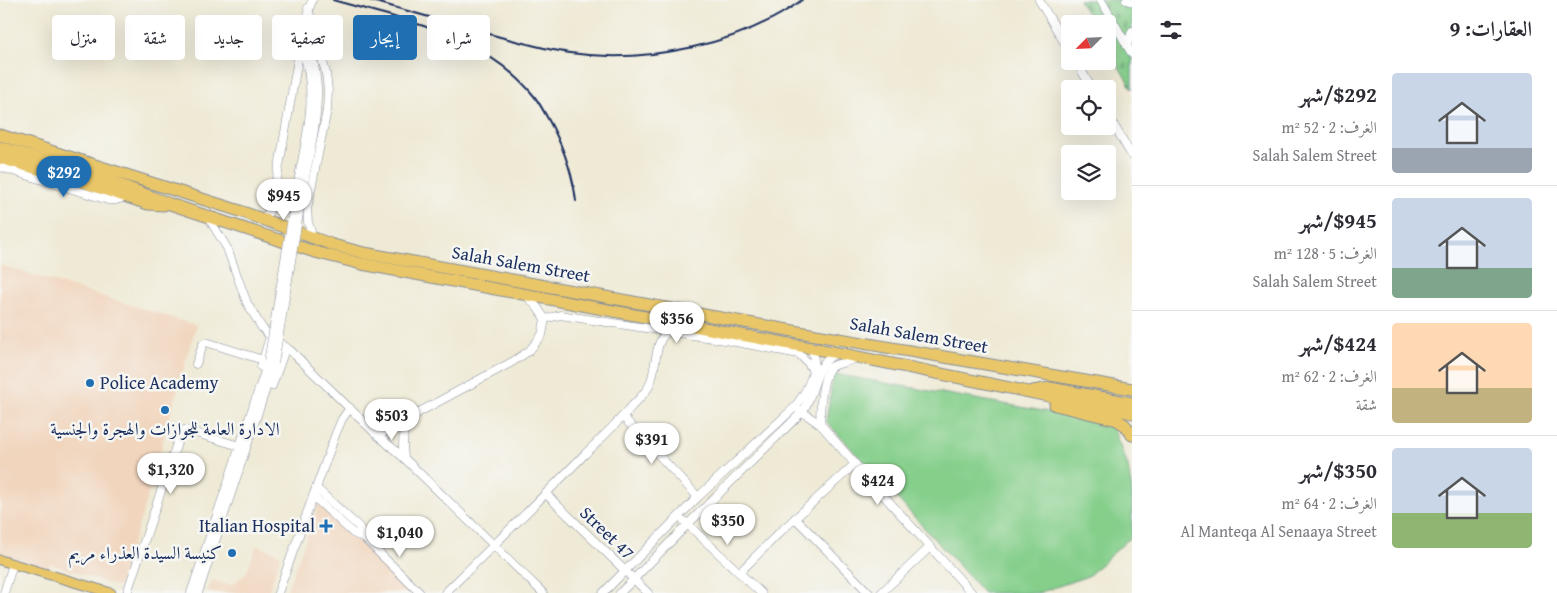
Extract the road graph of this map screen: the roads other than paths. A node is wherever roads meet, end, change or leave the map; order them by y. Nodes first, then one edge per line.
1 (312, 0) edge
2 (1039, 0) edge
3 (1101, 0) edge
4 (1126, 0) edge
5 (1132, 2) edge
6 (308, 8) junction
7 (306, 15) edge
8 (1132, 31) edge
9 (1061, 37) edge
10 (1127, 46) junction
11 (1132, 54) edge
12 (297, 60) edge
13 (306, 60) edge
14 (312, 60) edge
15 (1116, 129) edge
16 (0, 136) edge
17 (0, 147) edge
18 (1132, 156) edge
19 (0, 158) edge
20 (0, 167) edge
21 (301, 183) junction
22 (127, 197) junction
23 (273, 198) junction
24 (170, 204) junction
25 (307, 210) junction
26 (207, 217) junction
27 (263, 218) junction
28 (313, 238) junction
29 (526, 295) junction
30 (564, 301) junction
31 (548, 318) junction
32 (647, 329) junction
33 (671, 331) junction
34 (270, 336) junction
35 (659, 341) junction
36 (286, 347) junction
37 (810, 348) junction
38 (838, 353) junction
39 (857, 357) junction
40 (268, 362) junction
41 (196, 364) dead end
42 (812, 371) junction
43 (1048, 375) junction
44 (1132, 384) edge
45 (1132, 389) edge
46 (1029, 392) junction
47 (1132, 403) edge
48 (795, 406) junction
49 (350, 408) junction
50 (802, 412) junction
51 (1132, 413) edge
52 (623, 417) junction
53 (404, 422) junction
54 (821, 425) junction
55 (375, 433) junction
56 (1132, 436) edge
57 (236, 445) junction
58 (404, 458) junction
59 (855, 464) junction
60 (316, 488) junction
61 (546, 494) junction
62 (313, 496) junction
63 (698, 497) junction
64 (679, 516) junction
65 (795, 518) junction
66 (688, 524) junction
67 (364, 538) junction
68 (494, 545) junction
69 (930, 546) junction
70 (0, 560) edge
71 (13, 564) junction
72 (203, 566) junction
73 (625, 571) junction
74 (740, 572) junction
75 (633, 579) junction
76 (84, 589) edge
77 (4, 593) edge
78 (110, 593) edge
79 (127, 593) edge
80 (191, 593) edge
81 (198, 593) edge
82 (278, 593) edge
83 (420, 593) edge
84 (445, 593) edge
85 (543, 593) edge
86 (602, 593) edge
87 (620, 593) edge
88 (648, 593) edge
89 (761, 593) edge
90 (869, 593) edge
91 (881, 593) edge
92 (972, 593) edge

1 - 6 street
2 - 9 street
3 - 10 street
4 - 5 street
6 - 7 street
6 - 25 street
8 - 10 street
10 - 11 street
12 - 23 street
13 - 21 street
14 - 21 street
15 - 18 street
16 - 27 highway, Salah Salem Street
17 - 24 highway, Salah Salem Street
19 - 22 highway
20 - 22 street
21 - 40 street, bridge
22 - 24 highway
23 - 25 street
23 - 27 street
24 - 26 highway, Salah Salem Street
25 - 28 street
26 - 29 highway, Salah Salem Street
26 - 34 street
27 - 28 highway, Salah Salem Street
28 - 43 highway, Salah Salem Street
29 - 30 highway, Salah Salem Street
29 - 31 street
30 - 31 street
30 - 37 highway, Salah Salem Street
31 - 32 street
31 - 53 street
32 - 33 street
32 - 35 street
33 - 35 street
33 - 42 street
34 - 36 street
34 - 40 street
35 - 52 street
36 - 49 street
36 - 72 street
37 - 38 highway, Salah Salem Street
37 - 42 street
38 - 39 highway, Salah Salem Street
38 - 50 street
39 - 46 highway, Salah Salem Street
39 - 54 street
40 - 41 street
40 - 57 street
40 - 72 street
42 - 48 street
43 - 44 highway
43 - 45 highway
46 - 47 highway
46 - 51 highway, Salah Salem Street
46 - 56 highway
48 - 50 street
48 - 63 street
49 - 55 street
49 - 60 street
50 - 54 street
50 - 66 street
52 - 61 street
52 - 63 street
53 - 55 street
53 - 58 street
54 - 59 street
55 - 58 street
57 - 72 street
57 - 79 street
58 - 68 street
59 - 65 street
59 - 69 street
60 - 62 street
60 - 67 street
61 - 68 street
61 - 73 street, Street 47
62 - 67 street
62 - 82 street
63 - 64 street
64 - 66 street
64 - 73 street
65 - 74 street
65 - 90 street
66 - 74 street
66 - 75 street
67 - 83 street
68 - 84 street
68 - 85 street
69 - 91 street
69 - 92 street
70 - 71 main road
71 - 76 main road
71 - 77 street
72 - 80 street
72 - 81 street
73 - 75 street, Street 47
73 - 86 street
74 - 89 street
75 - 87 street
75 - 88 street, Street 47
76 - 78 main road

